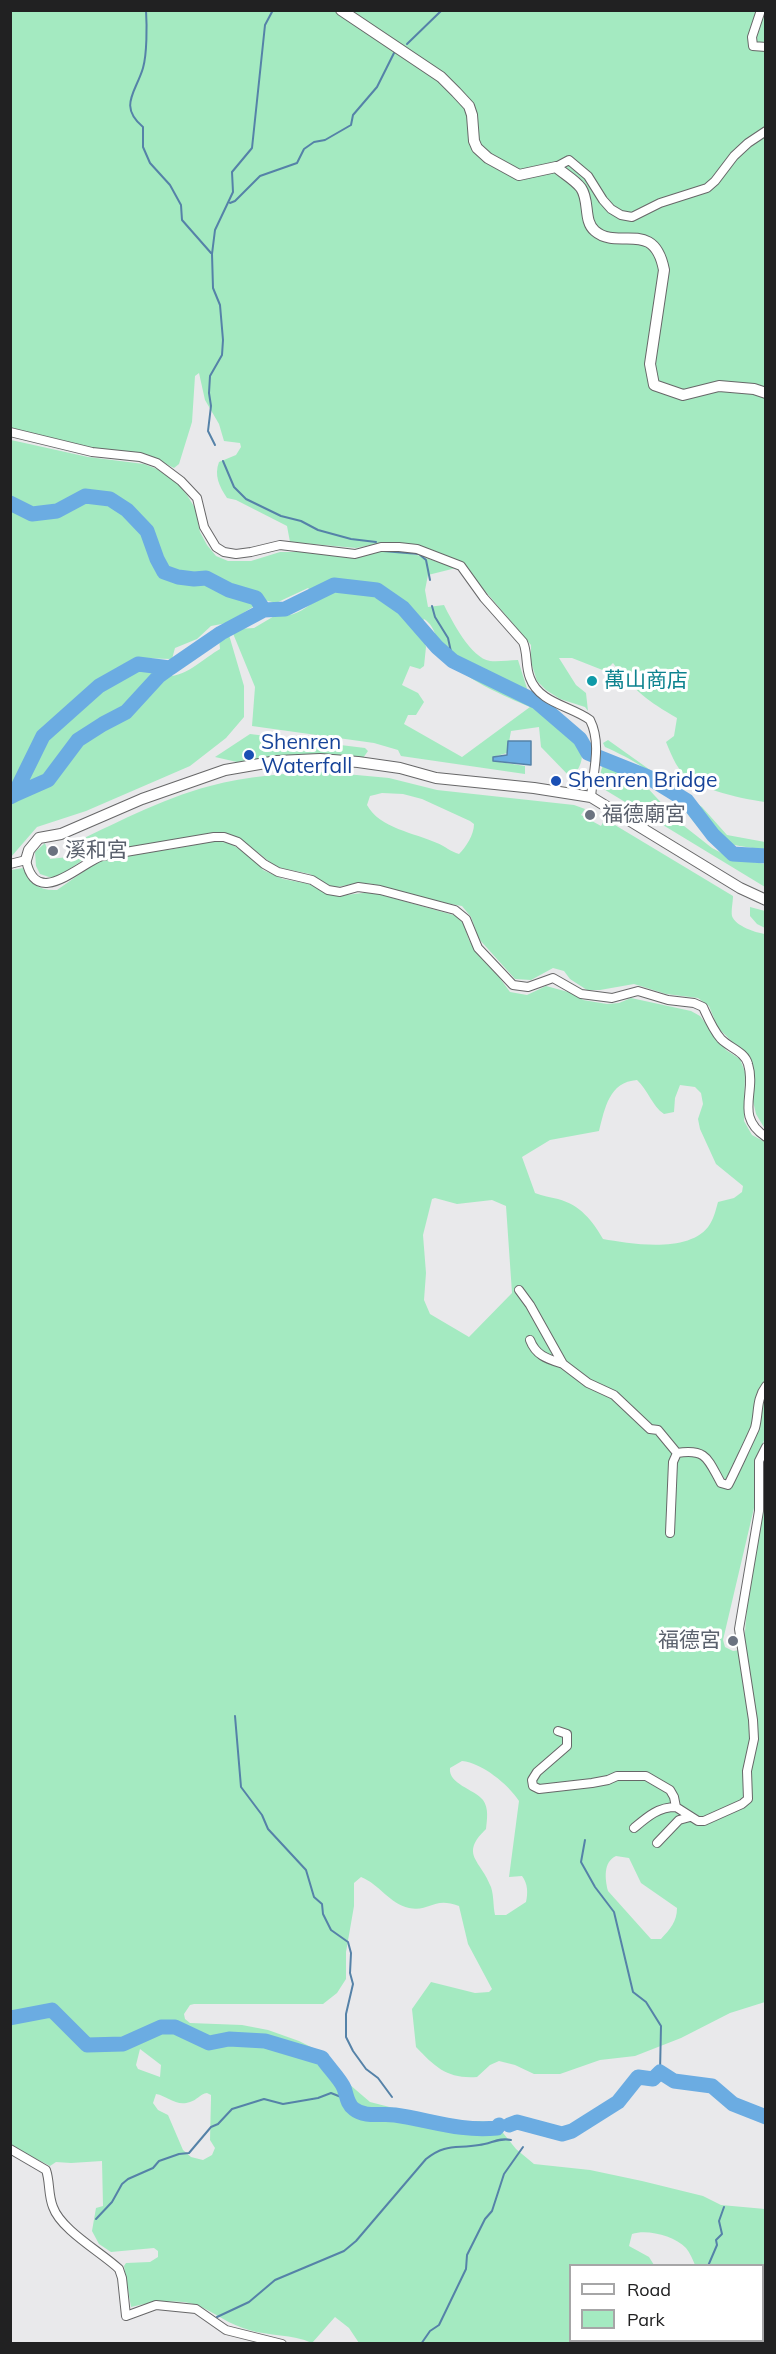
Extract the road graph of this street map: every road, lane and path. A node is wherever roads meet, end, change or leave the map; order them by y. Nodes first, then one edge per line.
1 (341, 10) edge
2 (761, 10) edge
3 (765, 47) edge
4 (765, 131) edge
5 (556, 167) junction
6 (765, 393) edge
7 (10, 432) edge
8 (591, 797) junction
9 (26, 860) junction
10 (10, 864) edge
11 (765, 900) edge
12 (765, 1137) edge
13 (519, 1290) dead end
14 (530, 1340) dead end
15 (563, 1364) junction
16 (765, 1386) edge
17 (765, 1448) edge
18 (677, 1453) junction
19 (670, 1533) dead end
20 (558, 1731) dead end
21 (676, 1807) junction
22 (690, 1817) junction
23 (634, 1828) dead end
24 (657, 1843) dead end
25 (10, 2149) edge
26 (282, 2343) edge

1 - 5 street
2 - 3 street
4 - 5 street
5 - 6 street
7 - 8 street
8 - 9 street
8 - 11 street
9 - 10 street
9 - 12 street
13 - 15 street
14 - 15 street
15 - 18 street
16 - 18 street
17 - 22 street
18 - 19 street
20 - 21 street
21 - 22 street
21 - 23 street
22 - 24 street
25 - 26 street

